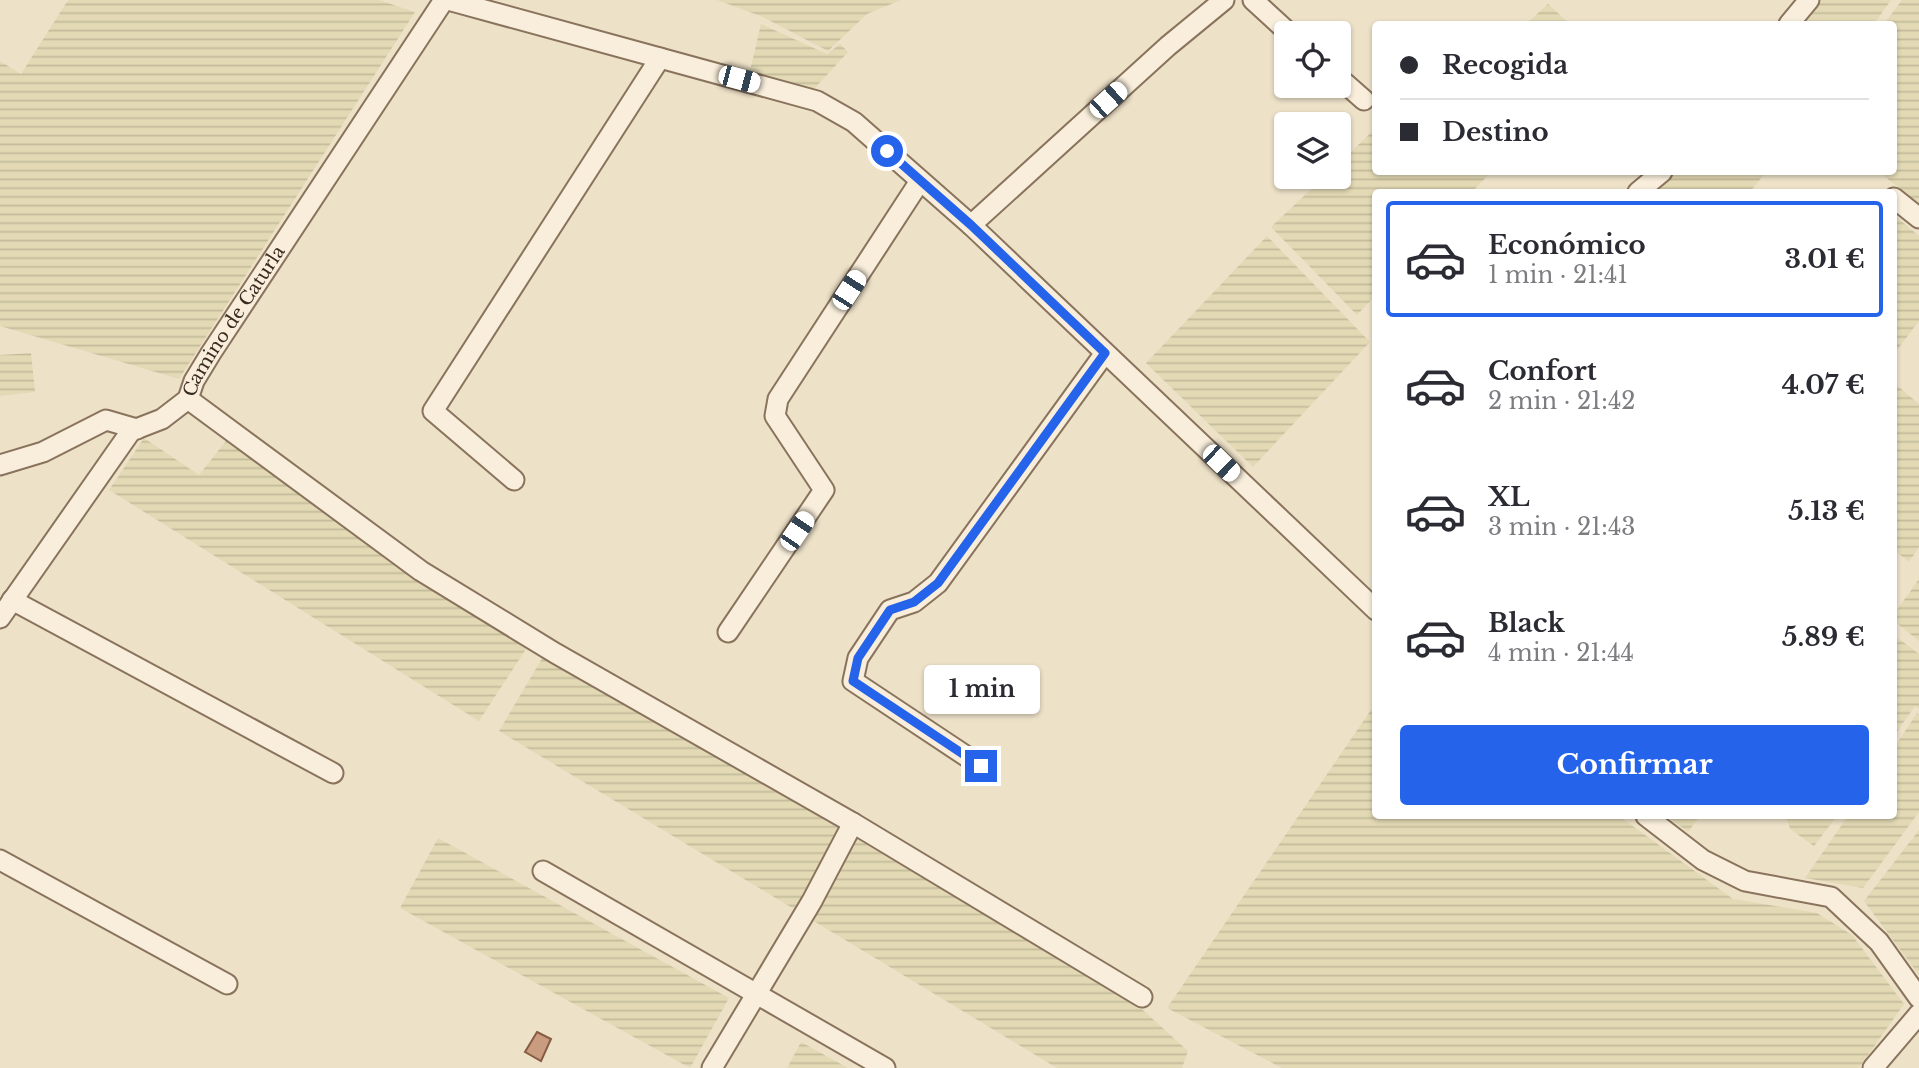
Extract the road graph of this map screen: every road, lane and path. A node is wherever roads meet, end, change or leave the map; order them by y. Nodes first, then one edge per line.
1 (446, 0) edge
2 (1224, 0) edge
3 (1253, 0) edge
4 (1809, 0) edge
5 (1276, 21) edge
6 (1792, 21) edge
7 (660, 58) junction
8 (1351, 89) edge
9 (1364, 100) dead end
10 (1658, 175) edge
11 (920, 181) junction
12 (1642, 189) edge
13 (1897, 200) edge
14 (1919, 218) edge
15 (971, 225) junction
16 (1105, 353) junction
17 (188, 399) junction
18 (137, 429) junction
19 (0, 465) edge
20 (513, 481) dead end
21 (12, 600) junction
22 (1372, 606) edge
23 (0, 618) edge
24 (728, 632) dead end
25 (981, 766) dead end
26 (333, 773) dead end
27 (1650, 819) edge
28 (853, 823) junction
29 (0, 860) edge
30 (542, 871) dead end
31 (227, 984) dead end
32 (756, 995) junction
33 (1142, 997) dead end
34 (1919, 998) edge
35 (1919, 1014) edge
36 (712, 1068) edge
37 (886, 1068) edge
38 (1873, 1068) edge

1 - 7 street
1 - 17 street, Camino de Caturla
2 - 15 street
3 - 5 street
4 - 6 street
7 - 11 street
7 - 20 street
8 - 9 street
10 - 12 street
11 - 15 street
11 - 24 street
13 - 14 street
15 - 16 street
16 - 22 street
16 - 25 street
17 - 18 street, Camino de Caturla
17 - 28 street
18 - 19 street
18 - 21 street, Camino de Caturla
21 - 23 street, Camino de Caturla
21 - 26 street
27 - 34 street
28 - 32 street
28 - 33 street
29 - 31 street
30 - 32 street
32 - 36 street
32 - 37 street
35 - 38 street

